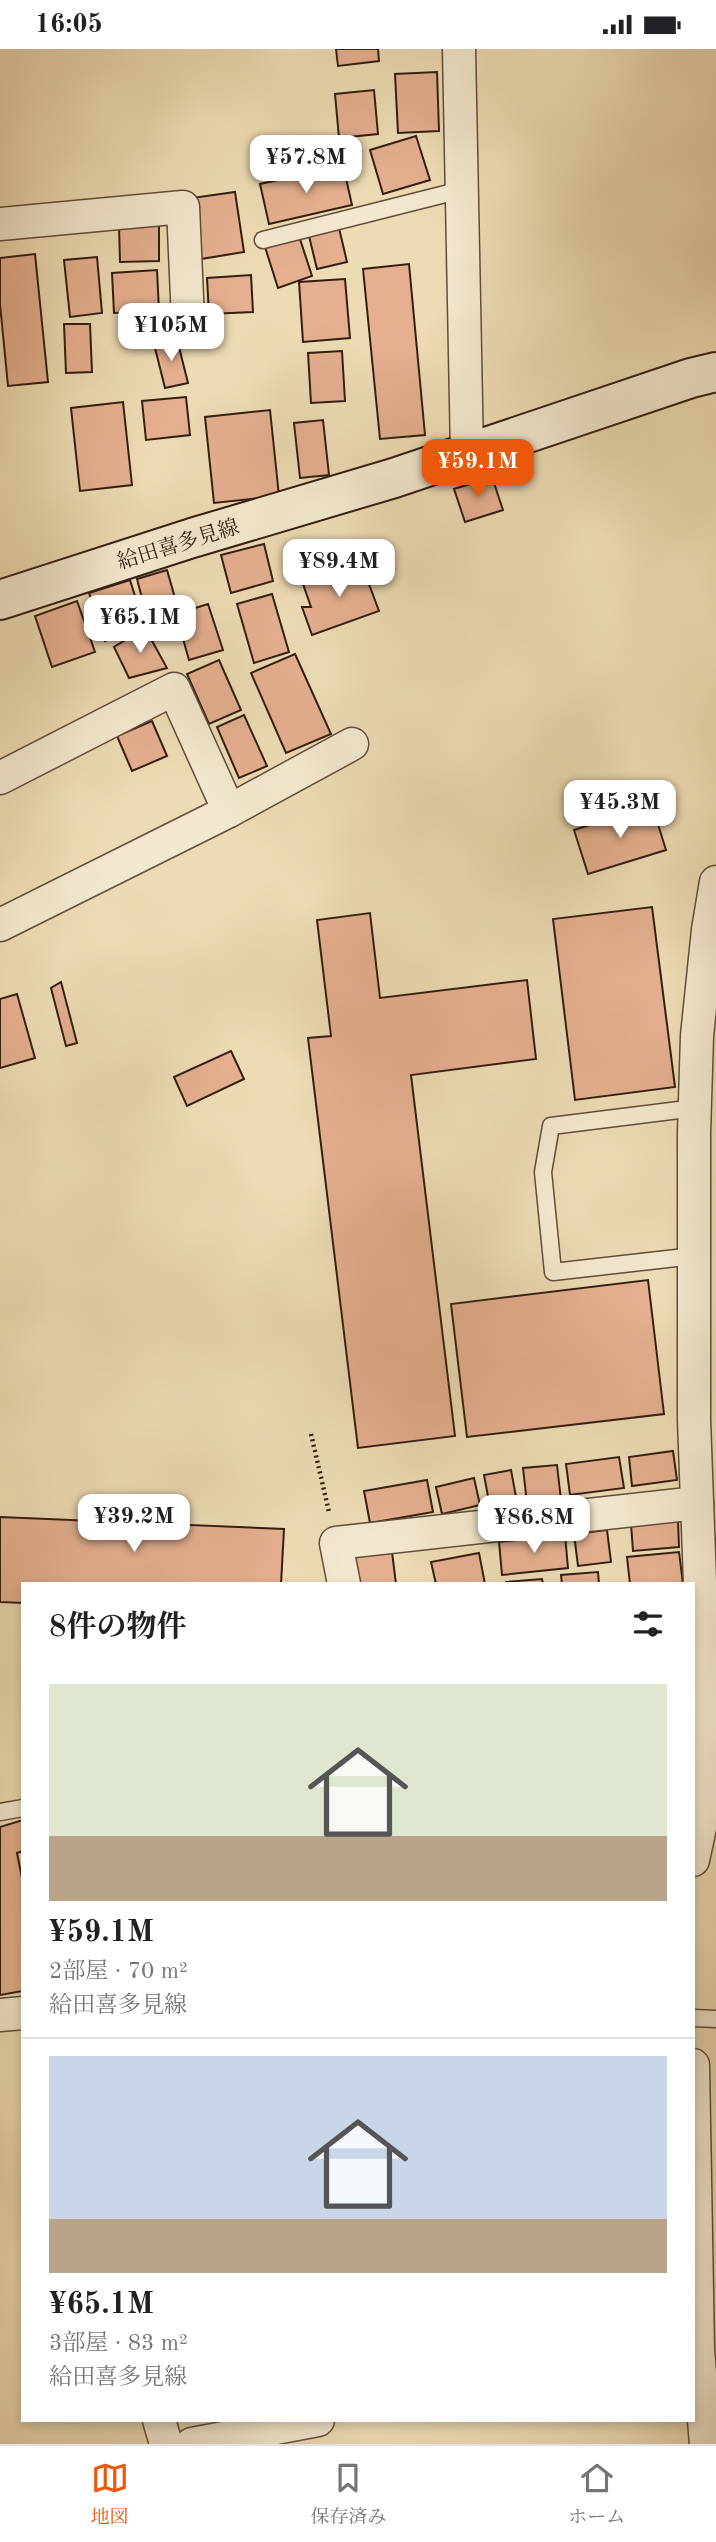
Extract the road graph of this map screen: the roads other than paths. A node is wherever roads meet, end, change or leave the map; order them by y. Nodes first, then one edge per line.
1 (459, 49) edge
2 (461, 190) junction
3 (0, 224) edge
4 (263, 240) dead end
5 (188, 320) dead end
6 (716, 372) edge
7 (467, 453) junction
8 (0, 600) edge
9 (352, 744) dead end
10 (0, 778) edge
11 (229, 811) junction
12 (716, 882) edge
13 (0, 925) edge
14 (712, 931) edge
15 (707, 1038) edge
16 (695, 1108) junction
17 (705, 1173) edge
18 (694, 1256) junction
19 (697, 1503) junction
20 (344, 1582) edge
21 (708, 1600) edge
22 (698, 1636) edge
23 (21, 1808) edge
24 (0, 1812) edge
25 (700, 1839) edge
26 (21, 2013) edge
27 (0, 2015) edge
28 (695, 2018) edge
29 (716, 2019) edge
30 (695, 2349) edge
31 (160, 2422) edge
32 (308, 2422) edge
33 (166, 2444) edge
34 (192, 2444) edge
35 (706, 2444) edge

1 - 2 street
2 - 4 lane
2 - 7 street
3 - 5 street
6 - 7 street, 給田喜多見線
7 - 8 street, 給田喜多見線
9 - 11 street
10 - 11 street
11 - 13 street
12 - 14 street
14 - 15 street
15 - 16 street
16 - 17 street
16 - 18 lane
17 - 18 street
18 - 19 street
19 - 20 street
19 - 21 street
21 - 22 street
22 - 25 street
23 - 24 lane
26 - 27 street
28 - 29 lane
30 - 35 street
31 - 33 street
32 - 34 street

